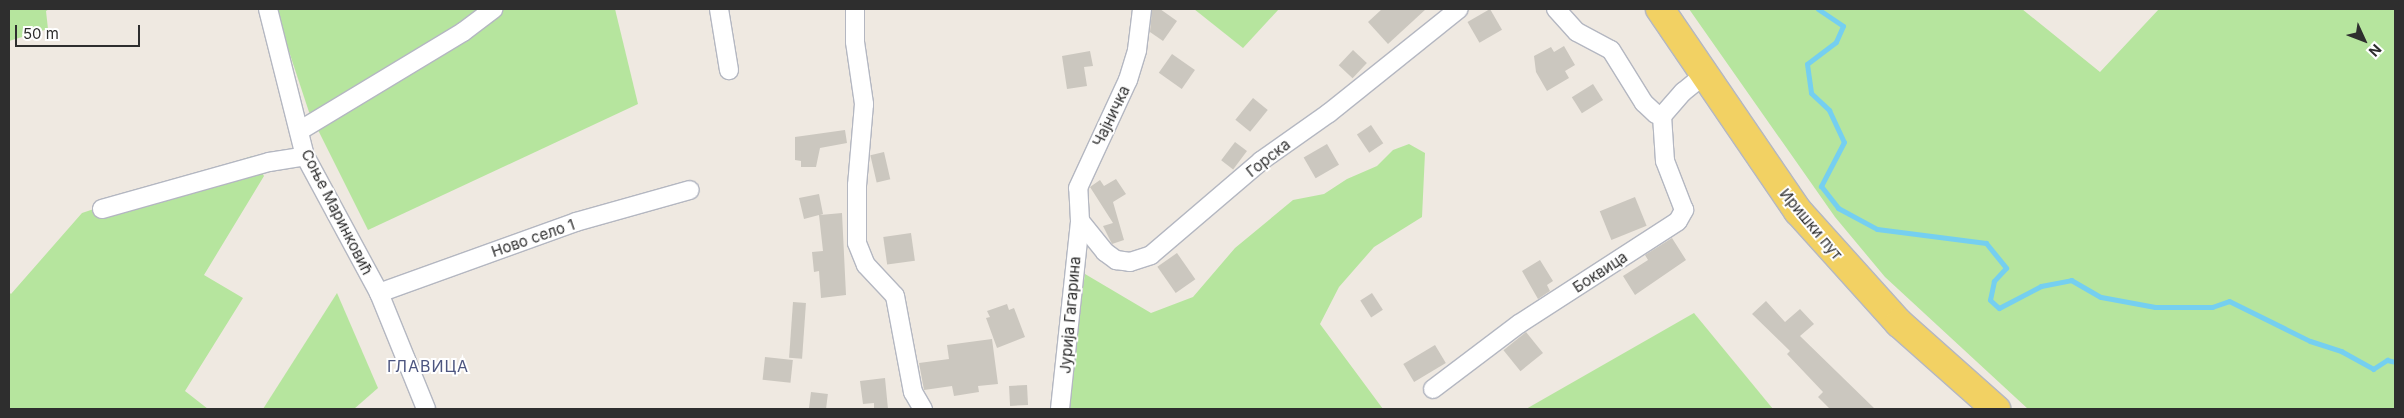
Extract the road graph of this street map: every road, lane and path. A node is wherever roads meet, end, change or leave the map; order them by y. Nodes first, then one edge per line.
1 (268, 9) edge
2 (493, 9) edge
3 (718, 9) edge
4 (855, 9) edge
5 (1142, 9) edge
6 (1459, 9) edge
7 (1556, 9) edge
8 (1660, 9) edge
9 (729, 70) dead end
10 (1704, 75) junction
11 (1662, 116) junction
12 (299, 131) junction
13 (305, 156) junction
14 (690, 190) dead end
15 (102, 208) dead end
16 (1080, 221) junction
17 (379, 293) junction
18 (1434, 389) dead end
19 (426, 409) edge
20 (923, 409) edge
21 (1060, 409) edge
22 (1996, 409) edge

1 - 12 street, Соње Маринковић
2 - 12 street
3 - 9 street
4 - 20 street
5 - 16 street, Чајничка
6 - 16 street, Горска
7 - 11 street
8 - 10 main road, Иришки пут
10 - 11 street
10 - 22 main road, Иришки пут
11 - 18 street, Боквица
12 - 13 street, Соње Маринковић
13 - 15 street
13 - 17 street, Соње Маринковић
14 - 17 street, Ново село 1
16 - 21 street, Јурија Гагарина
17 - 19 street, Соње Маринковић

